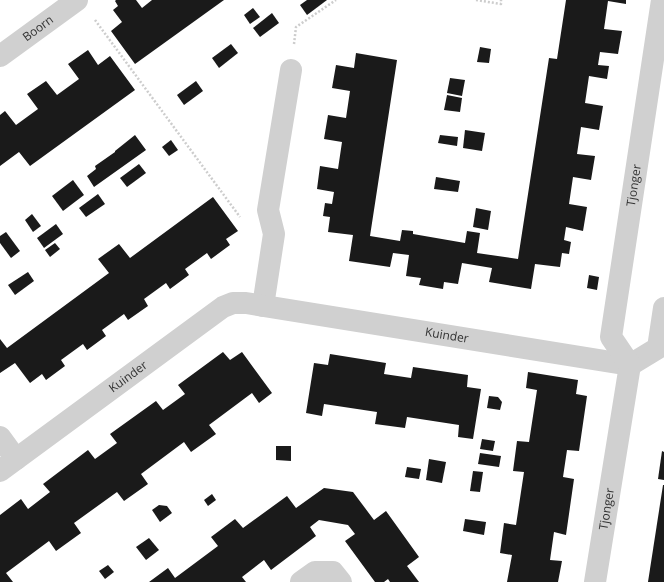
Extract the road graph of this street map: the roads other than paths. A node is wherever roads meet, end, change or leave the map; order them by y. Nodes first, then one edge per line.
1 (77, 0) edge
2 (662, 0) edge
3 (0, 56) edge
4 (291, 70) road end
5 (263, 306) junction
6 (664, 308) edge
7 (630, 365) junction
8 (0, 438) edge
9 (8, 465) edge
10 (301, 582) edge
11 (341, 582) edge
12 (595, 582) edge

1 - 3 street, Boorn
2 - 7 street, Tjonger
4 - 5 street
5 - 7 street, Kuinder
5 - 9 street, Kuinder
6 - 7 street
7 - 12 street, Tjonger
8 - 9 street
10 - 11 street

